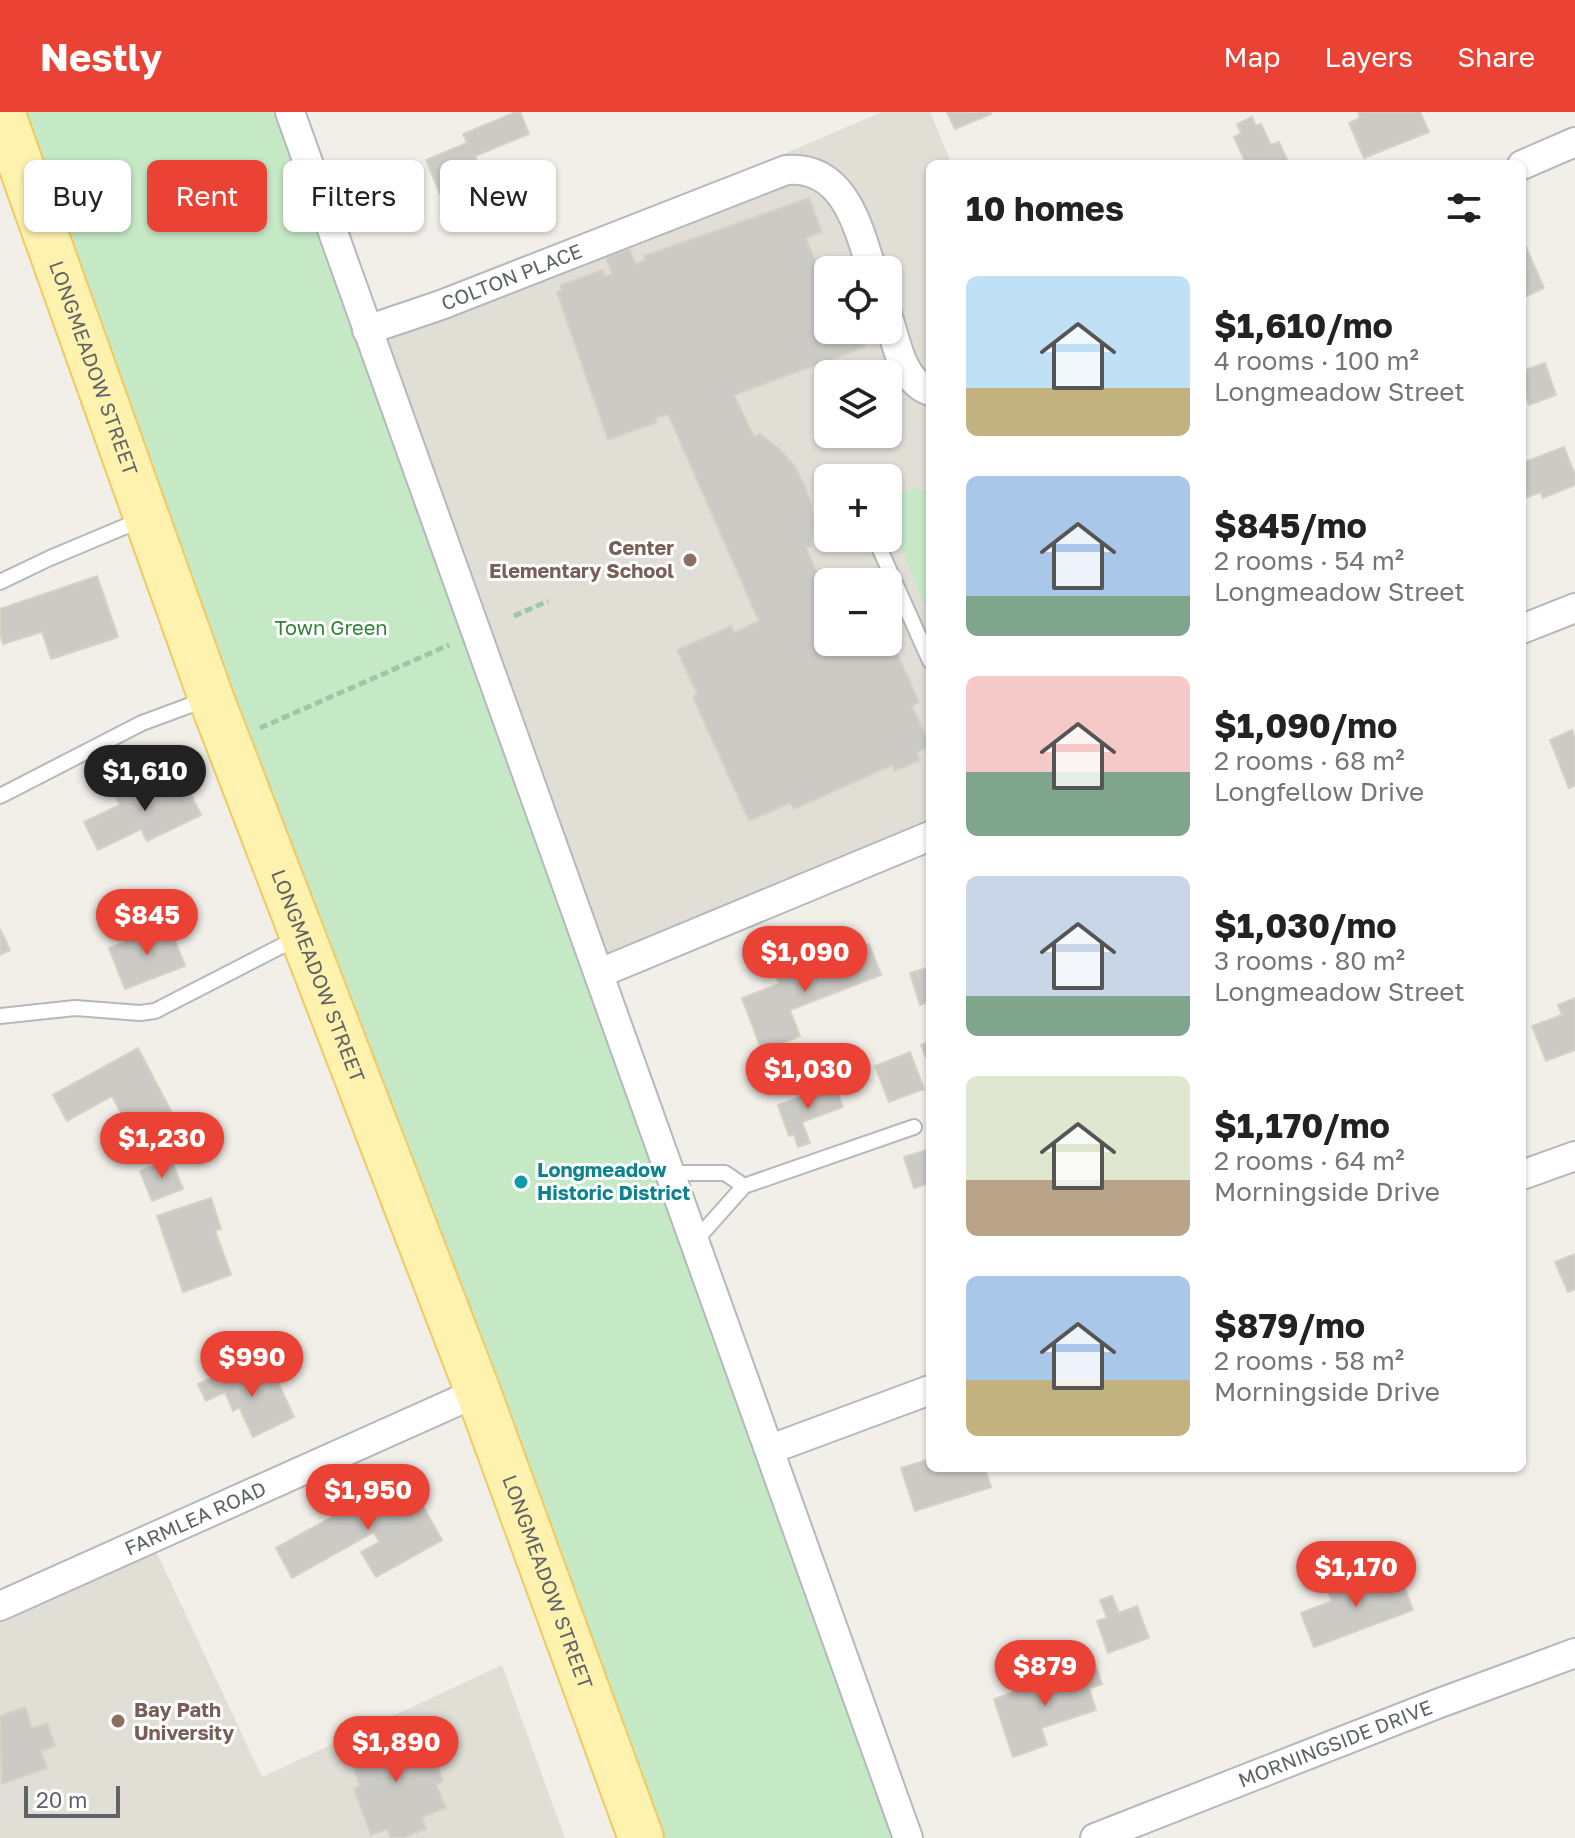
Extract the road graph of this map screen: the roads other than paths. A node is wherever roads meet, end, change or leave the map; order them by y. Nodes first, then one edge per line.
1 (2, 112) edge
2 (290, 112) edge
3 (1575, 142) edge
4 (1526, 163) edge
5 (868, 256) edge
6 (367, 330) junction
7 (898, 344) edge
8 (926, 389) edge
9 (147, 517) junction
10 (881, 552) edge
11 (0, 582) edge
12 (1575, 608) edge
13 (1526, 627) edge
14 (926, 652) edge
15 (211, 698) junction
16 (0, 796) edge
17 (926, 838) edge
18 (303, 935) junction
19 (600, 973) junction
20 (0, 1016) edge
21 (914, 1127) dead end
22 (1575, 1156) edge
23 (671, 1173) junction
24 (1526, 1174) edge
25 (744, 1186) junction
26 (696, 1240) junction
27 (926, 1391) edge
28 (478, 1392) junction
29 (771, 1449) junction
30 (0, 1606) edge
31 (1575, 1653) edge
32 (641, 1838) edge
33 (908, 1838) edge
34 (1095, 1838) edge

1 - 9 main road, LONGMEADOW STREET
2 - 6 street
3 - 4 street
5 - 6 street, COLTON PLACE
6 - 19 street
7 - 8 street
9 - 11 lane
9 - 15 main road, LONGMEADOW STREET
10 - 14 lane
12 - 13 street
15 - 16 lane
15 - 18 main road, LONGMEADOW STREET
17 - 19 street
18 - 20 lane
18 - 28 main road, LONGMEADOW STREET
19 - 23 street
21 - 25 lane
22 - 24 street
23 - 25 lane
23 - 26 street
25 - 26 lane
26 - 29 street
27 - 29 street
28 - 30 street, FARMLEA ROAD
28 - 32 main road, LONGMEADOW STREET
29 - 33 street
31 - 34 street, MORNINGSIDE DRIVE

